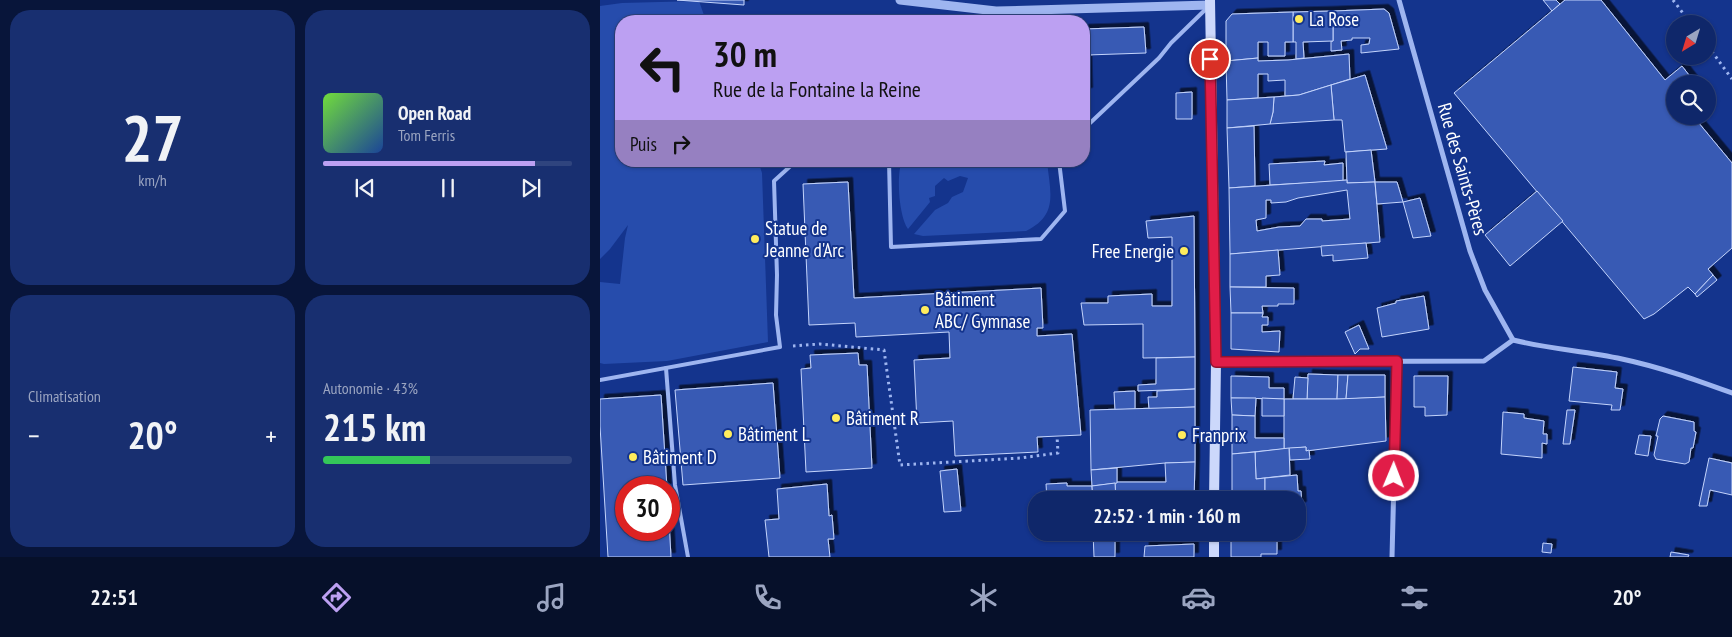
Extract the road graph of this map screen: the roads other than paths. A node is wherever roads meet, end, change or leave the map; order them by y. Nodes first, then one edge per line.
1 (900, 0) edge
2 (1399, 0) edge
3 (1210, 3) edge
4 (1090, 123) edge
5 (789, 167) edge
6 (889, 167) edge
7 (1060, 167) edge
8 (1513, 340) junction
9 (1397, 361) junction
10 (1216, 362) junction
11 (666, 368) junction
12 (600, 380) edge
13 (1732, 393) edge
14 (1214, 491) edge
15 (1214, 541) edge
16 (688, 557) edge
17 (1214, 557) edge
18 (1392, 557) edge

1 - 3 street
2 - 8 street, Rue des Saints-Pères
3 - 4 lane
3 - 10 main road
5 - 11 lane
6 - 7 lane
8 - 9 street
8 - 13 street
9 - 10 street
9 - 18 street
10 - 14 main road
11 - 12 lane
11 - 16 lane
15 - 17 main road

